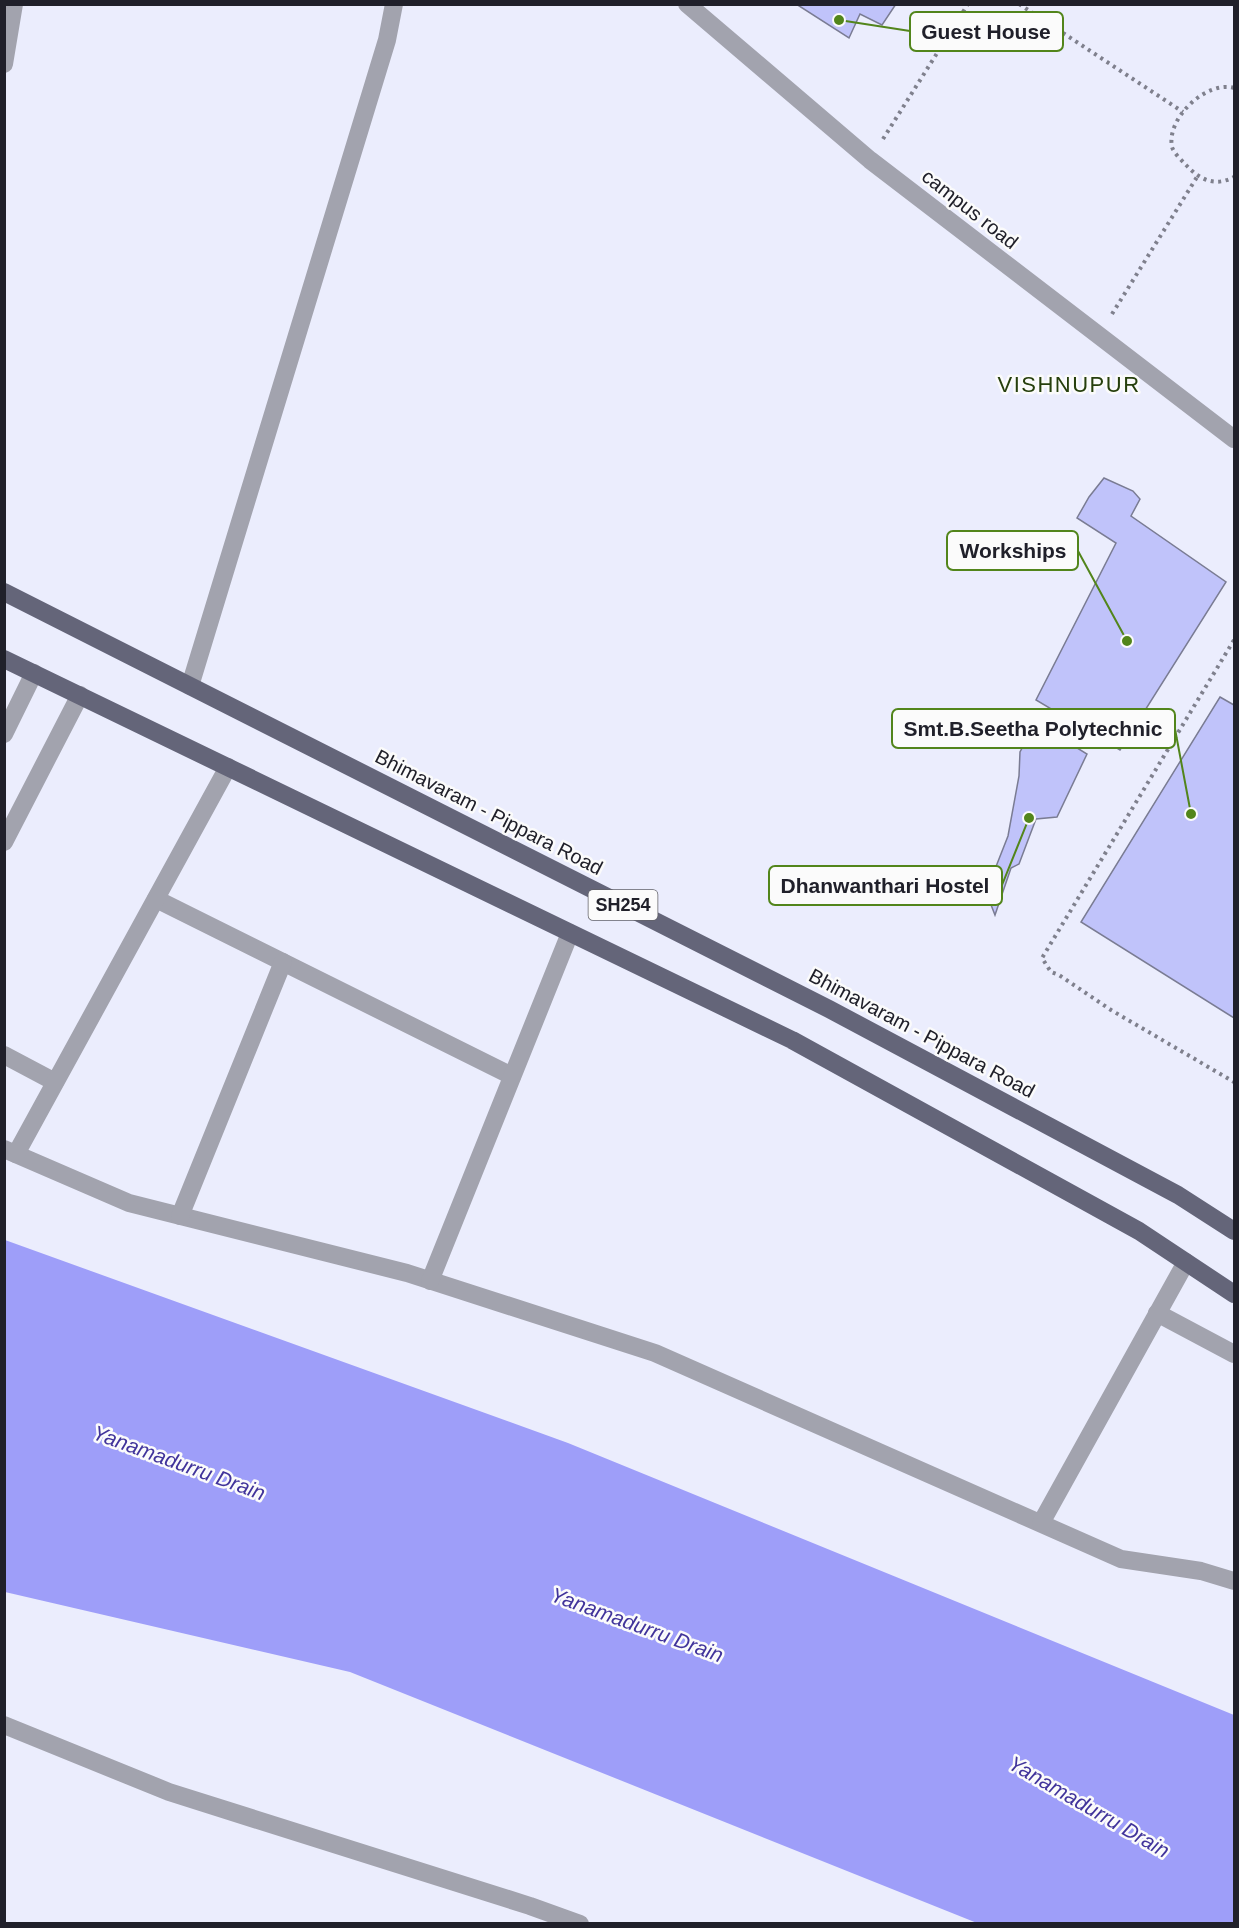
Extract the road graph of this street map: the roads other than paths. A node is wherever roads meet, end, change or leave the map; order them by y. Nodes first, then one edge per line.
1 (14, 4) edge
2 (394, 4) edge
3 (687, 4) edge
4 (4, 64) edge
5 (1234, 439) edge
6 (4, 592) edge
7 (4, 659) edge
8 (34, 673) junction
9 (190, 686) junction
10 (80, 695) junction
11 (4, 734) edge
12 (228, 767) junction
13 (4, 843) edge
14 (156, 899) junction
15 (570, 933) junction
16 (283, 962) junction
17 (4, 1055) edge
18 (512, 1076) junction
19 (55, 1082) junction
20 (10, 1151) edge
21 (180, 1216) junction
22 (1234, 1231) edge
23 (1186, 1262) junction
24 (430, 1281) junction
25 (1234, 1294) edge
26 (1157, 1313) junction
27 (1234, 1354) edge
28 (1041, 1523) junction
29 (1234, 1581) edge
30 (4, 1725) edge
31 (580, 1923) edge

1 - 4 street
2 - 9 street
3 - 5 street, campus road
6 - 9 main road, Bhimavaram - Pippara Road / SH254
7 - 8 main road, SH254
8 - 10 main road, SH254
8 - 11 street
9 - 22 main road, Bhimavaram - Pippara Road / SH254
10 - 12 main road, SH254
10 - 13 street
12 - 14 street
12 - 15 main road, SH254
14 - 16 street
14 - 19 street
15 - 18 street
15 - 23 main road, SH254
16 - 18 street
16 - 21 street
17 - 19 street
18 - 24 street
19 - 20 street
20 - 21 street
21 - 24 street
23 - 25 main road, SH254
23 - 26 street
24 - 28 street
26 - 27 street
26 - 28 street
28 - 29 street
30 - 31 street

